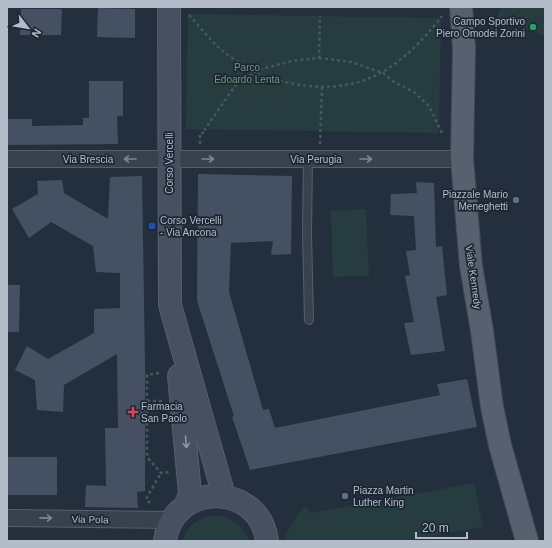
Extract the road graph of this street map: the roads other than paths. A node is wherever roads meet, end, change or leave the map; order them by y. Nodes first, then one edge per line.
1 (462, 7) edge
2 (179, 11) edge
3 (314, 158) junction
4 (7, 159) edge
5 (169, 159) junction
6 (462, 159) junction
7 (174, 319) junction
8 (309, 320) dead end
9 (224, 496) junction
10 (179, 512) junction
11 (7, 518) edge
12 (164, 541) edge
13 (267, 541) edge
14 (527, 541) edge

1 - 6 main road, Viale Kennedy
2 - 5 main road, Corso Vercelli
5 -> 3 street, Via Perugia
3 -> 6 street, Via Perugia
3 - 8 lane
5 -> 4 street, Via Brescia
5 - 7 main road, Corso Vercelli
6 - 14 main road, Viale Kennedy
7 - 9 main road, Corso Vercelli
7 -> 10 main road, Corso Vercelli
9 - 10 main road
9 - 13 main road
11 -> 10 street, Via Pola
10 - 12 main road, Corso Vercelli

